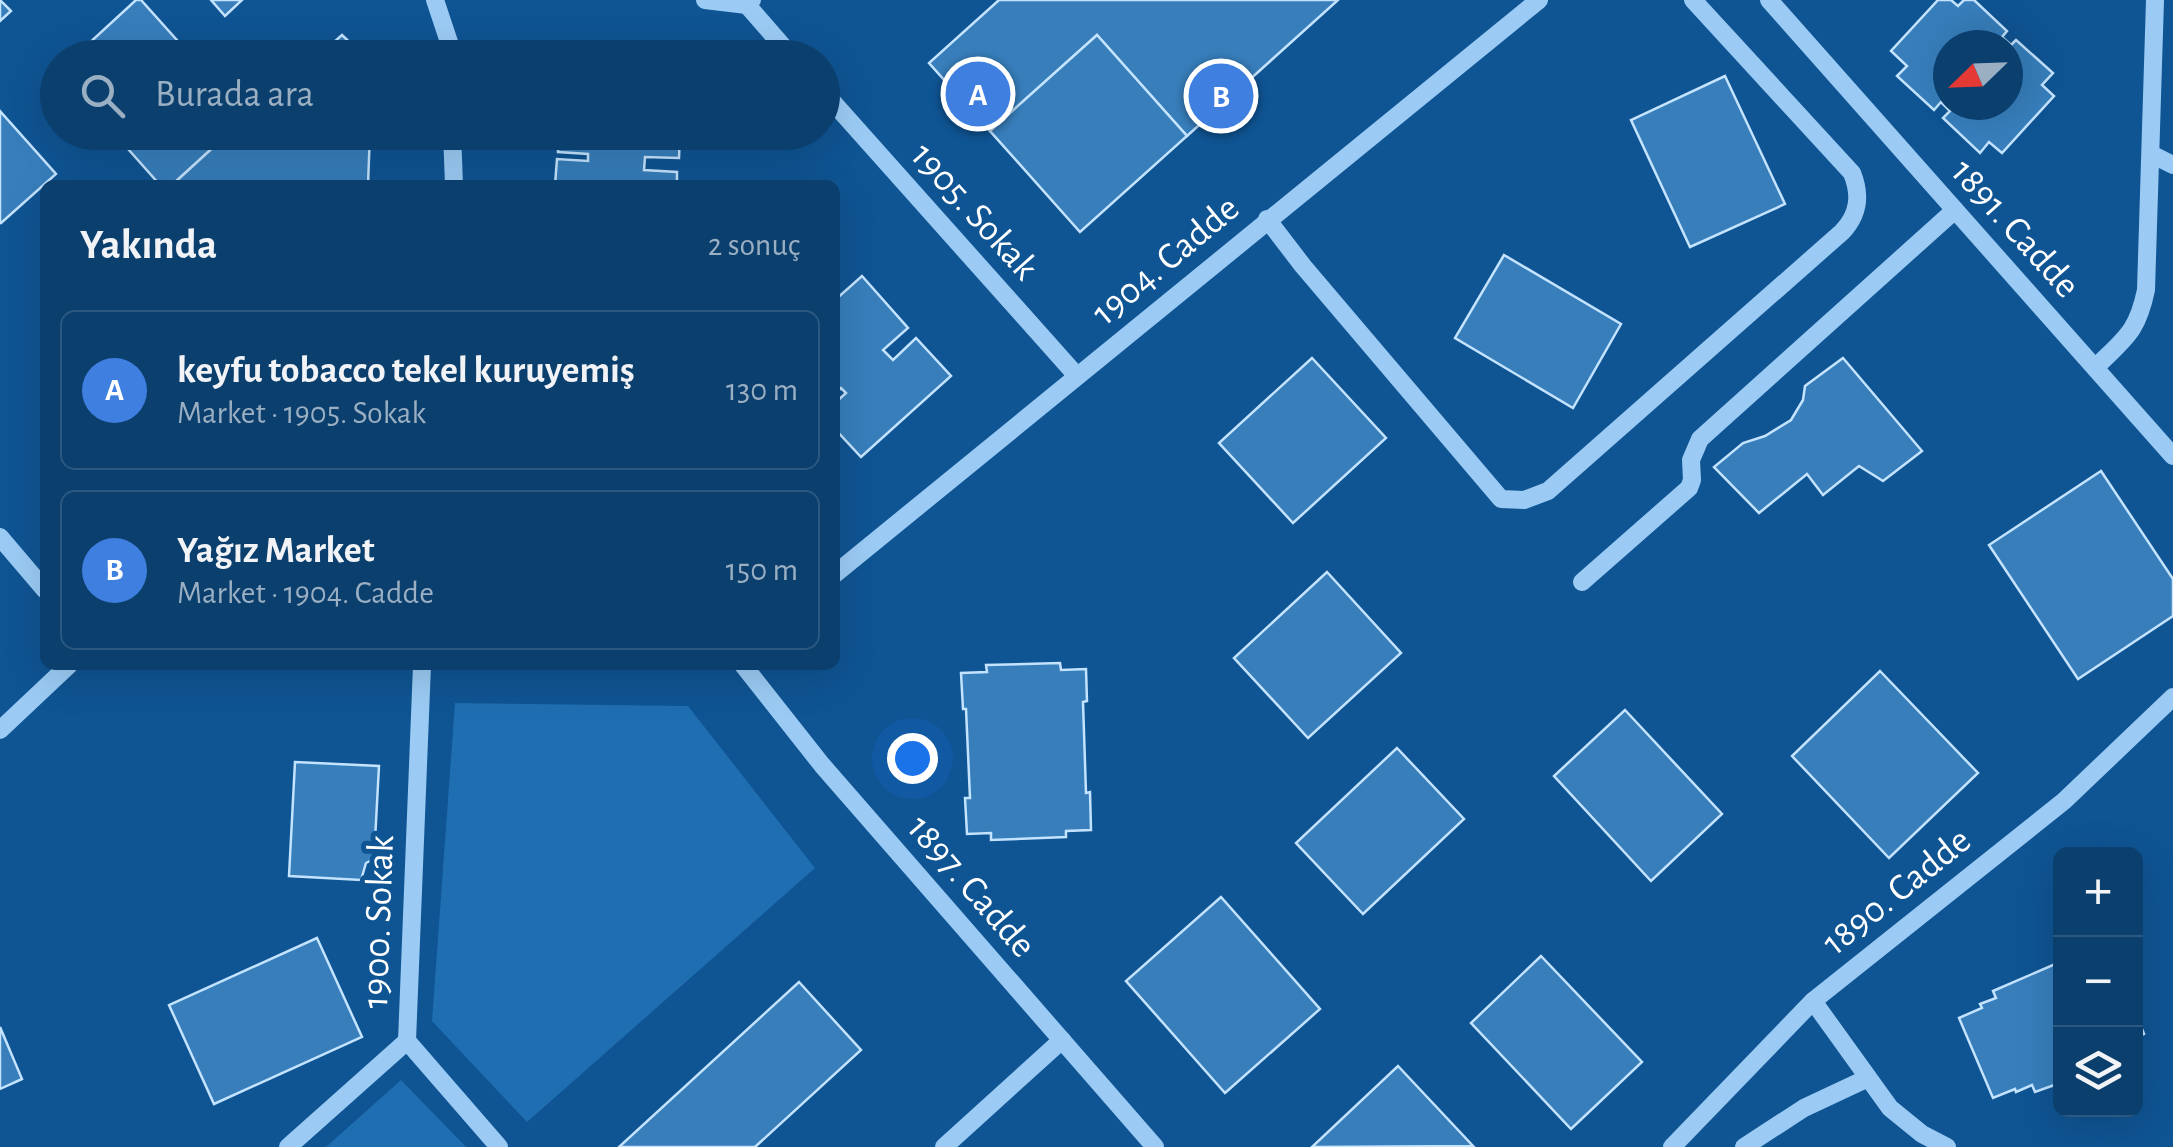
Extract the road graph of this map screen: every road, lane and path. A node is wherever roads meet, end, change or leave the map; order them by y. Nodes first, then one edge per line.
1 (435, 0) edge
2 (705, 0) edge
3 (1539, 0) edge
4 (1694, 0) edge
5 (1768, 0) edge
6 (2156, 0) edge
7 (750, 3) edge
8 (447, 40) edge
9 (779, 40) edge
10 (840, 110) edge
11 (453, 150) edge
12 (2151, 154) junction
13 (2173, 166) edge
14 (454, 180) edge
15 (1955, 210) junction
16 (1267, 220) junction
17 (2095, 368) junction
18 (1077, 376) junction
19 (2173, 456) edge
20 (0, 537) edge
21 (840, 570) edge
22 (1582, 582) dead end
23 (40, 584) edge
24 (65, 670) edge
25 (422, 670) edge
26 (747, 670) edge
27 (2173, 697) edge
28 (0, 730) edge
29 (1814, 1001) junction
30 (1062, 1040) junction
31 (407, 1041) junction
32 (1868, 1078) junction
33 (288, 1147) edge
34 (499, 1147) edge
35 (944, 1147) edge
36 (1155, 1147) edge
37 (1672, 1147) edge
38 (1744, 1147) edge
39 (1947, 1147) edge

1 - 8 street
2 - 7 street
3 - 16 street, 1904. Cadde
4 - 16 street
5 - 15 street, 1891. Cadde
6 - 12 street
7 - 9 street
10 - 18 street, 1905. Sokak
11 - 14 street
12 - 13 street
12 - 17 street
15 - 17 street, 1891. Cadde
15 - 22 street
16 - 18 street, 1904. Cadde
17 - 19 street, 1891. Cadde
18 - 21 street, 1904. Cadde
20 - 23 street
24 - 28 street
25 - 31 street, 1900. Sokak
26 - 30 street, 1897. Cadde
27 - 29 street, 1890. Cadde
29 - 32 street
29 - 37 street, 1890. Cadde
30 - 35 street
30 - 36 street, 1897. Cadde
31 - 33 street
31 - 34 street, 1900. Sokak
32 - 38 street
32 - 39 street

